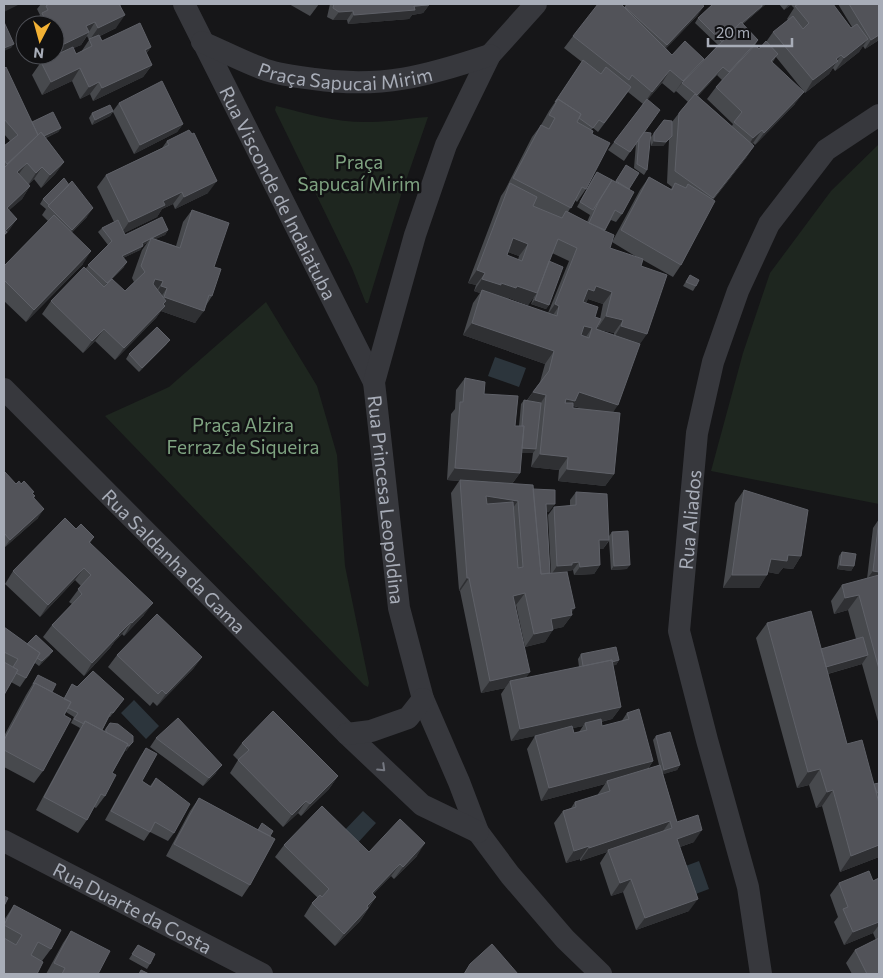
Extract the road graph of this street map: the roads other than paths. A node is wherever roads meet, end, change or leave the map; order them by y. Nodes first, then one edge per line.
1 (184, 4) edge
2 (536, 4) edge
3 (202, 42) junction
4 (490, 55) junction
5 (879, 115) edge
6 (374, 382) junction
7 (4, 389) edge
8 (423, 699) junction
9 (347, 734) junction
10 (478, 832) junction
11 (4, 841) edge
12 (262, 974) edge
13 (601, 974) edge
14 (760, 974) edge

1 - 3 street, Rua Visconde de Indaiatuba
2 - 4 street, Rua Princesa Leopoldina
3 - 4 street, Praça Sapucai Mirim
3 - 6 street, Rua Visconde de Indaiatuba
4 - 6 street, Rua Princesa Leopoldina
5 - 14 street, Rua Aliados
6 - 8 street, Rua Princesa Leopoldina
7 - 9 street, Rua Saldanha da Gama
8 - 9 street
8 - 10 street, Rua Princesa Leopoldina
9 -> 10 street, Rua Saldanha da Gama
10 - 13 street, Rua Princesa Leopoldina
11 - 12 street, Rua Duarte da Costa

